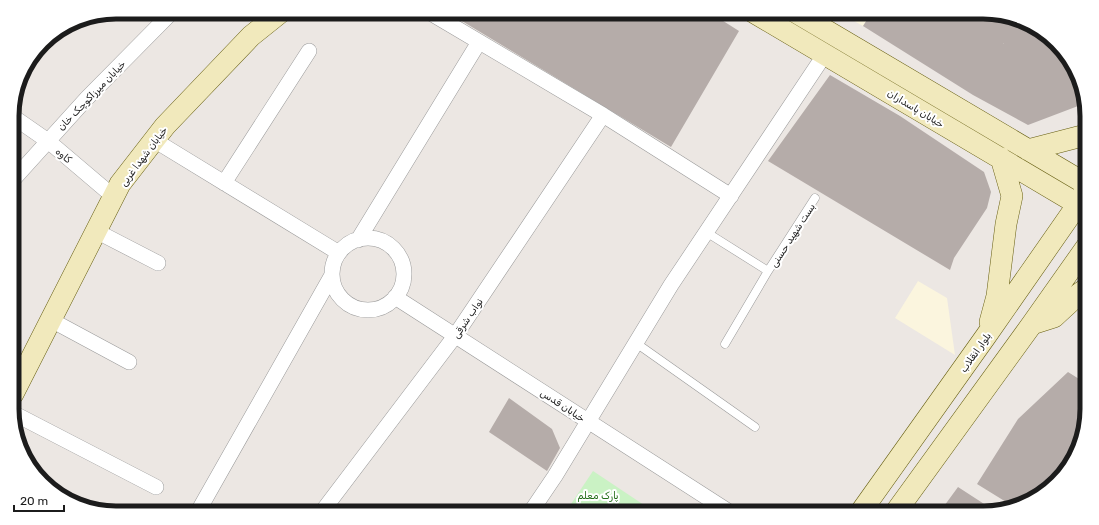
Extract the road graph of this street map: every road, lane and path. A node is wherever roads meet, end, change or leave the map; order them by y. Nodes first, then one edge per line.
1 (165, 19) edge
2 (272, 19) edge
3 (441, 19) edge
4 (765, 19) edge
5 (807, 19) edge
6 (479, 42) junction
7 (308, 51) dead end
8 (825, 54) junction
9 (603, 115) junction
10 (19, 121) edge
11 (1080, 137) edge
12 (154, 140) junction
13 (48, 141) junction
14 (1028, 150) junction
15 (1001, 158) junction
16 (19, 173) edge
17 (1080, 180) edge
18 (224, 183) junction
19 (730, 196) junction
20 (114, 197) junction
21 (816, 198) dead end
22 (1080, 199) edge
23 (1080, 205) edge
24 (96, 231) junction
25 (706, 232) junction
26 (358, 240) junction
27 (339, 253) junction
28 (1080, 255) edge
29 (158, 262) dead end
30 (768, 271) junction
31 (332, 275) junction
32 (1080, 293) edge
33 (395, 297) junction
34 (51, 320) junction
35 (1032, 324) junction
36 (456, 336) junction
37 (986, 336) junction
38 (636, 343) junction
39 (725, 344) dead end
40 (129, 362) dead end
41 (19, 381) edge
42 (20, 416) edge
43 (588, 421) junction
44 (755, 427) dead end
45 (156, 487) dead end
46 (201, 506) edge
47 (326, 506) edge
48 (535, 506) edge
49 (720, 506) edge
50 (865, 506) edge
51 (900, 506) edge

1 - 13 street, خیابان میرزاکوچک خان
2 - 12 main road, خیابان شهدا غربی
3 - 6 street
4 - 8 main road, خیابان پاسداران
5 - 14 main road, خیابان پاسداران
6 - 9 street
6 - 26 street
7 - 18 street
8 - 15 main road, خیابان پاسداران
8 - 19 street
9 - 19 street
9 - 36 street, نواب شرقی
10 - 13 street, کاوه
11 - 14 main road
12 - 18 street
12 - 20 main road, خیابان شهدا غربی
13 - 16 street, خیابان میرزاکوچک خان
13 - 20 street, کاوه
14 - 17 main road, خیابان پاسداران
15 - 22 main road, خیابان پاسداران
15 - 37 main road
18 - 27 street
19 - 25 street
20 - 24 main road, خیابان شهدا غربی
21 - 30 lane, بست شهید حسنی
23 - 37 main road, بلوار انقلاب
24 - 29 street
24 - 34 main road, خیابان شهدا غربی
25 - 30 lane, بست شهید حسنی
25 - 38 street
26 - 27 street
26 - 33 street
27 - 31 street
28 - 35 main road
30 - 39 lane
31 - 33 street
31 - 46 street
32 - 35 main road
33 - 36 street, خیابان قدس
34 - 40 street
34 - 41 main road, خیابان شهدا غربی
35 - 51 main road
36 - 43 street, خیابان قدس
36 - 47 street, نواب شرقی
37 - 50 main road, بلوار انقلاب
38 - 43 street
38 - 44 lane
42 - 45 street
43 - 48 street
43 - 49 street, خیابان قدس

